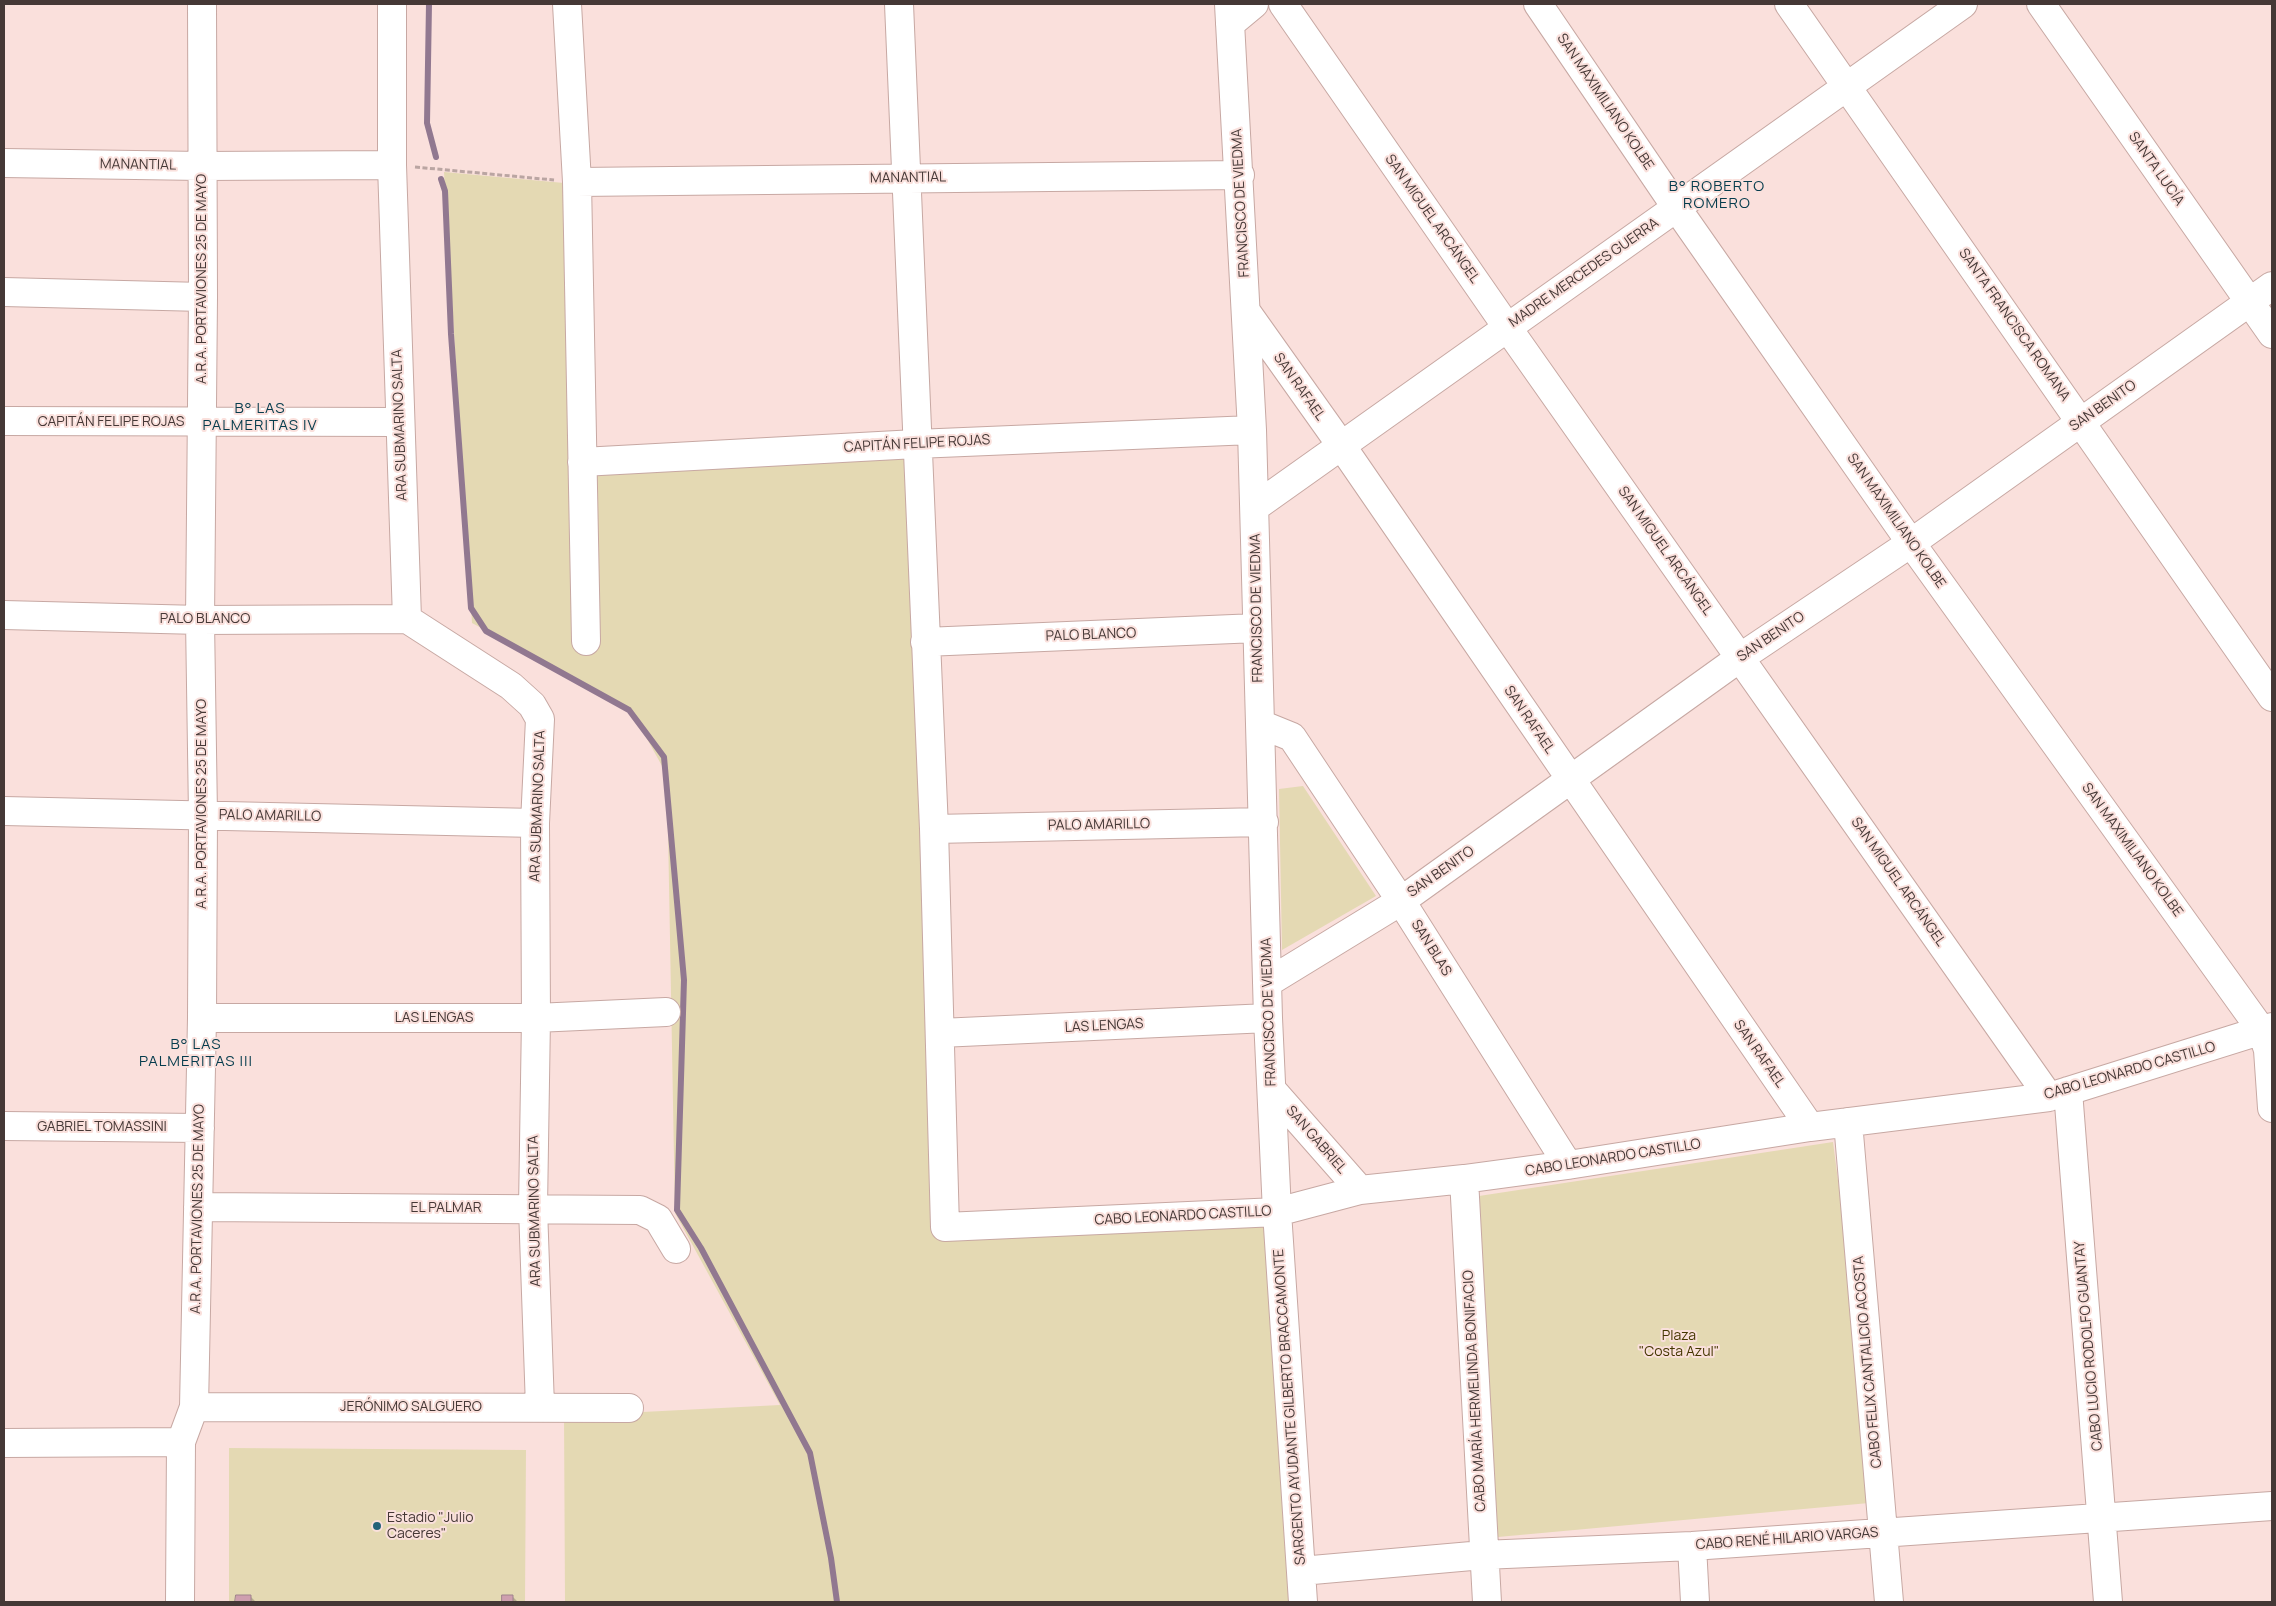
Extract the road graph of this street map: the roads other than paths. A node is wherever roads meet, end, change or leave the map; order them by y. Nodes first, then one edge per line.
1 (202, 4) edge
2 (392, 4) edge
3 (567, 4) edge
4 (899, 4) edge
5 (1254, 4) edge
6 (1282, 4) edge
7 (1538, 4) edge
8 (1788, 4) edge
9 (1963, 4) edge
10 (2041, 4) edge
11 (1230, 14) edge
12 (1846, 87) junction
13 (4, 163) edge
14 (392, 165) junction
15 (201, 166) junction
16 (1240, 175) junction
17 (905, 178) junction
18 (576, 182) junction
19 (1676, 207) junction
20 (2272, 286) edge
21 (4, 292) edge
22 (203, 296) junction
23 (2249, 302) junction
24 (1248, 314) junction
25 (1507, 327) junction
26 (2272, 334) edge
27 (4, 421) edge
28 (2082, 421) junction
29 (202, 422) junction
30 (399, 422) junction
31 (1252, 430) junction
32 (916, 444) junction
33 (1341, 445) junction
34 (582, 462) junction
35 (1255, 507) junction
36 (1912, 544) junction
37 (4, 615) edge
38 (406, 618) junction
39 (200, 620) junction
40 (1257, 628) junction
41 (586, 641) dead end
42 (925, 642) junction
43 (1741, 658) junction
44 (2272, 696) edge
45 (1260, 724) junction
46 (1570, 781) junction
47 (4, 811) edge
48 (203, 815) junction
49 (1264, 822) junction
50 (535, 823) junction
51 (934, 829) junction
52 (1401, 900) junction
53 (1267, 983) junction
54 (666, 1012) dead end
55 (202, 1018) junction
56 (536, 1018) junction
57 (1268, 1018) junction
58 (2267, 1029) edge
59 (940, 1033) junction
60 (1272, 1090) junction
61 (2058, 1094) junction
62 (2272, 1108) edge
63 (1848, 1122) junction
64 (4, 1126) edge
65 (1810, 1127) junction
66 (200, 1128) junction
67 (1568, 1165) junction
68 (1464, 1179) junction
69 (1360, 1190) junction
70 (198, 1207) junction
71 (533, 1208) junction
72 (1278, 1212) junction
73 (676, 1249) dead end
74 (194, 1407) junction
75 (540, 1407) junction
76 (629, 1408) dead end
77 (181, 1442) junction
78 (4, 1443) edge
79 (2272, 1506) edge
80 (2103, 1518) junction
81 (1883, 1532) junction
82 (1692, 1546) junction
83 (1483, 1555) junction
84 (1301, 1571) junction
85 (180, 1602) edge
86 (1303, 1602) edge
87 (1487, 1602) edge
88 (1695, 1602) edge
89 (1889, 1602) edge
90 (2108, 1602) edge

1 - 15 street, A.R.A. PORTAVIONES 25 DE MAYO
2 - 14 street, ARA SUBMARINO SALTA
3 - 18 street
4 - 17 street
5 - 11 street
6 - 25 street, SAN MIGUEL ARCÁNGEL
7 - 19 street, SAN MAXIMILIANO KOLBE
8 - 12 street, SANTA FRANCISCA ROMANA
9 - 12 street, MADRE MERCEDES GUERRA
10 - 23 street, SANTA LUCÍA
11 - 16 street, FRANCISCO DE VIEDMA
12 - 19 street, MADRE MERCEDES GUERRA
12 - 28 street, SANTA FRANCISCA ROMANA
13 - 15 street, MANANTIAL
14 - 15 street, MANANTIAL
14 - 30 street, ARA SUBMARINO SALTA
15 - 22 street, A.R.A. PORTAVIONES 25 DE MAYO
16 - 17 street, MANANTIAL
16 - 24 street, FRANCISCO DE VIEDMA
17 - 18 street, MANANTIAL
17 - 32 street
18 - 34 street
19 - 25 street, MADRE MERCEDES GUERRA
19 - 36 street, SAN MAXIMILIANO KOLBE
20 - 23 street, SAN BENITO
21 - 22 street
22 - 29 street, A.R.A. PORTAVIONES 25 DE MAYO
23 - 26 street, SANTA LUCÍA
23 - 28 street, SAN BENITO
24 - 31 street, FRANCISCO DE VIEDMA
24 - 33 street, SAN RAFAEL
25 - 33 street, MADRE MERCEDES GUERRA
25 - 43 street, SAN MIGUEL ARCÁNGEL
27 - 29 street, CAPITÁN FELIPE ROJAS
28 - 36 street, SAN BENITO
28 - 44 street, SANTA FRANCISCA ROMANA
29 - 30 street, CAPITÁN FELIPE ROJAS
29 - 39 street, A.R.A. PORTAVIONES 25 DE MAYO
30 - 38 street, ARA SUBMARINO SALTA
31 - 32 street, CAPITÁN FELIPE ROJAS
31 - 35 street, FRANCISCO DE VIEDMA
32 - 34 street, CAPITÁN FELIPE ROJAS
32 - 42 street
33 - 35 street, MADRE MERCEDES GUERRA
33 - 46 street, SAN RAFAEL
34 - 41 street
35 - 40 street, FRANCISCO DE VIEDMA
36 - 43 street, SAN BENITO
36 - 58 street, SAN MAXIMILIANO KOLBE
37 - 39 street, PALO BLANCO
38 - 39 street, PALO BLANCO
38 - 50 street, ARA SUBMARINO SALTA
39 - 48 street, A.R.A. PORTAVIONES 25 DE MAYO
40 - 42 street, PALO BLANCO
40 - 45 street, FRANCISCO DE VIEDMA
42 - 51 street
43 - 46 street, SAN BENITO
43 - 61 street, SAN MIGUEL ARCÁNGEL
45 - 49 street, FRANCISCO DE VIEDMA
45 - 52 street, SAN BLAS
46 - 52 street, SAN BENITO
46 - 65 street, SAN RAFAEL
47 - 48 street, PALO AMARILLO
48 - 50 street, PALO AMARILLO
48 - 55 street, A.R.A. PORTAVIONES 25 DE MAYO
49 - 51 street, PALO AMARILLO
49 - 53 street, FRANCISCO DE VIEDMA
50 - 56 street, ARA SUBMARINO SALTA
51 - 59 street
52 - 53 street, SAN BENITO
52 - 67 street, SAN BLAS
53 - 57 street, FRANCISCO DE VIEDMA
54 - 56 street, LAS LENGAS
55 - 56 street, LAS LENGAS
55 - 66 street, A.R.A. PORTAVIONES 25 DE MAYO
56 - 71 street, ARA SUBMARINO SALTA
57 - 59 street, LAS LENGAS
57 - 60 street, FRANCISCO DE VIEDMA
58 - 61 street, CABO LEONARDO CASTILLO
58 - 62 street
59 - 72 street, CABO LEONARDO CASTILLO
60 - 69 street, SAN GABRIEL
60 - 72 street, FRANCISCO DE VIEDMA
61 - 63 street, CABO LEONARDO CASTILLO
61 - 80 street, CABO LUCIO RODOLFO GUANTAY
63 - 65 street, CABO LEONARDO CASTILLO
63 - 81 street, CABO FELIX CANTALICIO ACOSTA
64 - 66 street, GABRIEL TOMASSINI
65 - 67 street, CABO LEONARDO CASTILLO
66 - 70 street, A.R.A. PORTAVIONES 25 DE MAYO
67 - 68 street, CABO LEONARDO CASTILLO
68 - 69 street, CABO LEONARDO CASTILLO
68 - 83 street, CABO MARÍA HERMELINDA BONIFACIO
69 - 72 street, CABO LEONARDO CASTILLO
70 - 71 street, EL PALMAR
70 - 74 street, A.R.A. PORTAVIONES 25 DE MAYO
71 - 73 street, EL PALMAR
71 - 75 street, ARA SUBMARINO SALTA
72 - 84 street, SARGENTO AYUDANTE GILBERTO BRACCAMONTE
74 - 75 street, JERÓNIMO SALGUERO
74 - 77 street, A.R.A. PORTAVIONES 25 DE MAYO
75 - 76 street, JERÓNIMO SALGUERO
77 - 78 street
77 - 85 street, A.R.A. PORTAVIONES 25 DE MAYO
79 - 80 street, CABO RENÉ HILARIO VARGAS
80 - 81 street, CABO RENÉ HILARIO VARGAS
80 - 90 street, CABO LUCIO RODOLFO GUANTAY
81 - 82 street, CABO RENÉ HILARIO VARGAS
81 - 89 street, CABO FELIX CANTALICIO ACOSTA
82 - 83 street, CABO RENÉ HILARIO VARGAS
82 - 88 street
83 - 84 street, CABO RENÉ HILARIO VARGAS
83 - 87 street, CABO MARÍA HERMELINDA BONIFACIO
84 - 86 street, SARGENTO AYUDANTE GILBERTO BRACCAMONTE

